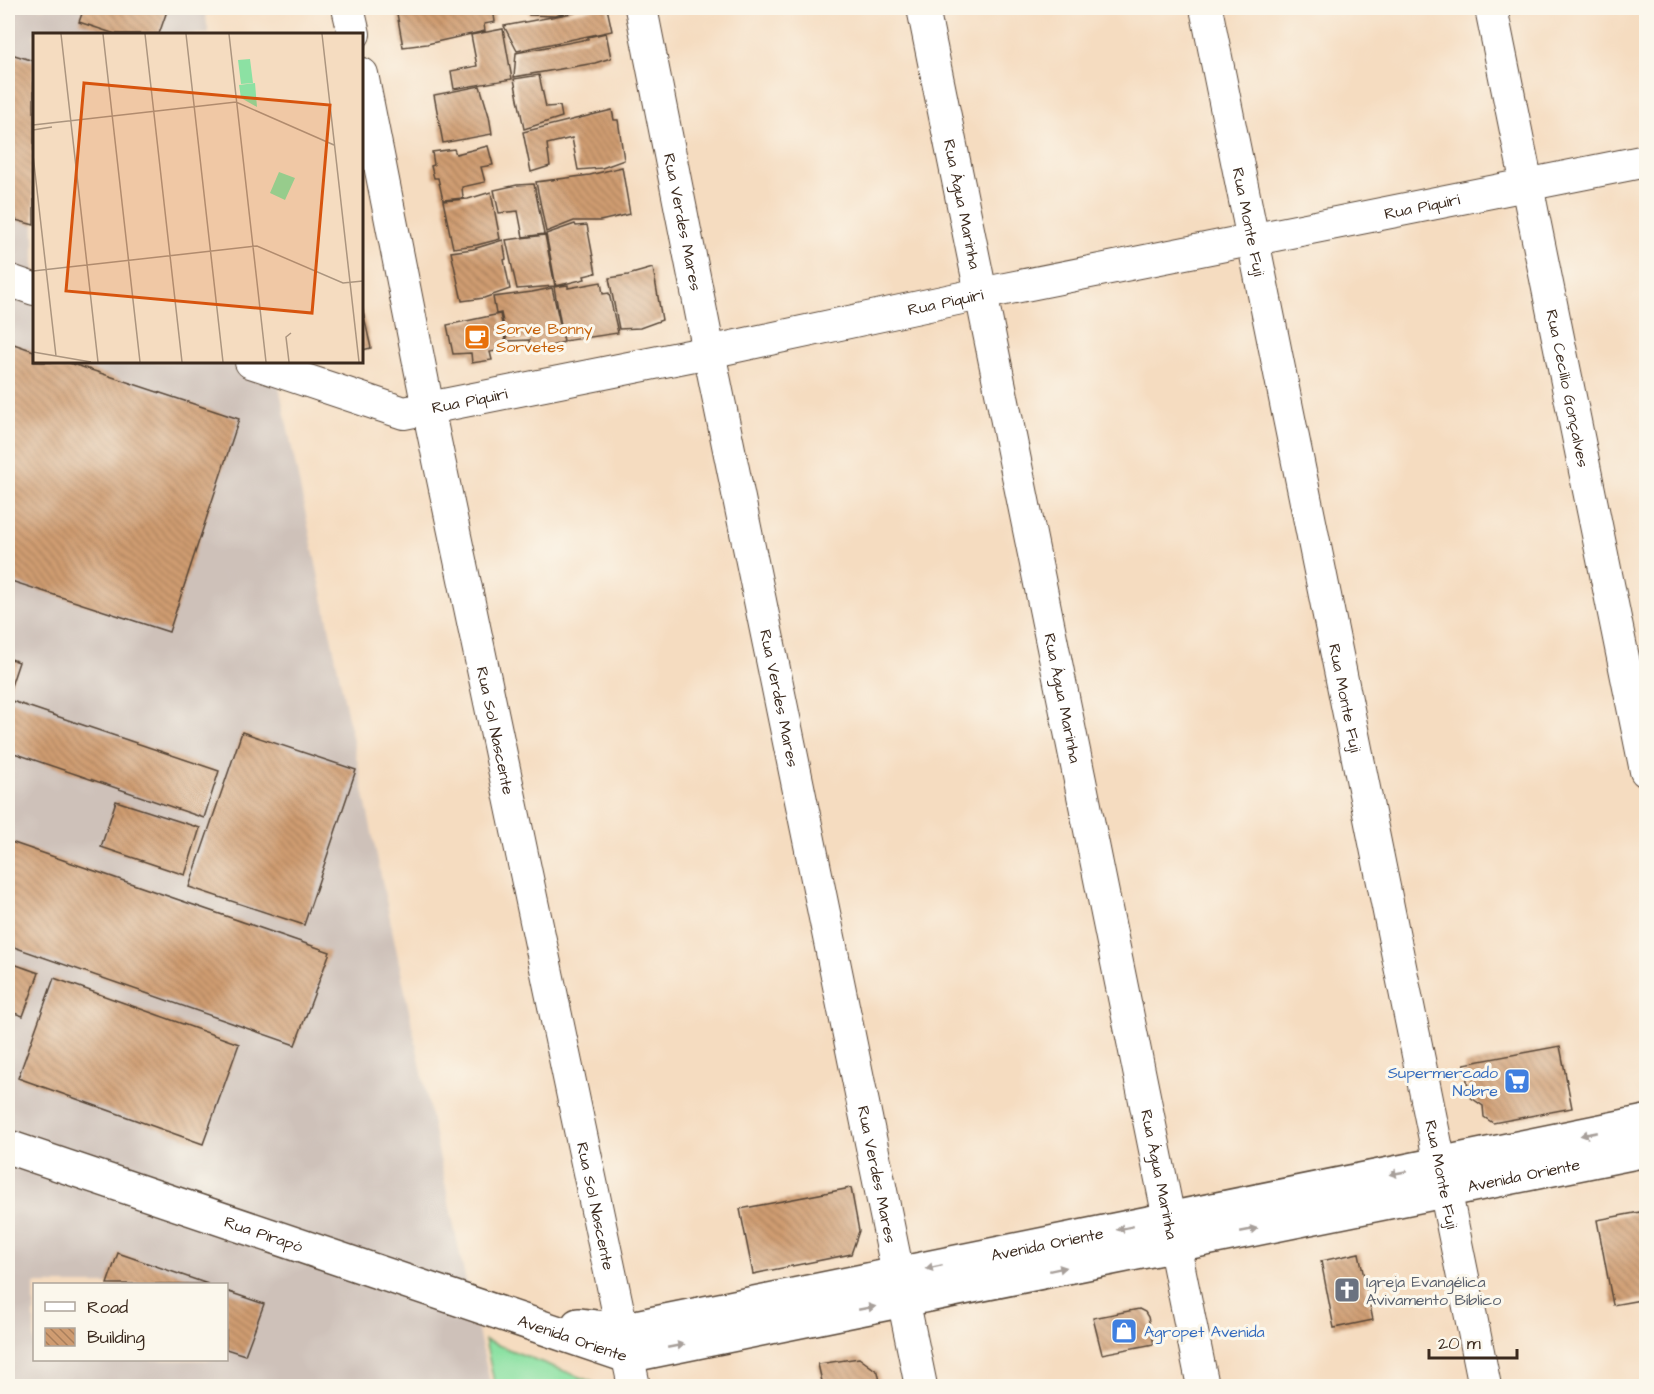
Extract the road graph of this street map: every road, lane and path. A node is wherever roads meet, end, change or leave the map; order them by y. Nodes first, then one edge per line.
1 (348, 8) edge
2 (641, 8) edge
3 (923, 8) edge
4 (1206, 8) edge
5 (1491, 8) edge
6 (354, 33) edge
7 (363, 79) edge
8 (1647, 161) edge
9 (1527, 184) junction
10 (1254, 239) junction
11 (8, 280) edge
12 (33, 289) edge
13 (981, 294) junction
14 (709, 352) junction
15 (254, 363) edge
16 (428, 408) junction
17 (1647, 771) edge
18 (1647, 1122) edge
19 (8, 1147) edge
20 (1647, 1150) edge
21 (1442, 1178) junction
22 (1172, 1232) junction
23 (900, 1288) junction
24 (519, 1320) joint
25 (627, 1357) edge
26 (921, 1386) edge
27 (1203, 1386) edge
28 (1485, 1386) edge

1 - 6 street
2 - 14 street, Rua Verdes Mares
3 - 13 street, Rua Água Marinha
4 - 10 street, Rua Monte Fuji
5 - 9 street, Rua Cecilio Gonçalves
7 - 16 street, Rua Sol Nascente
8 - 9 street, Rua Piquiri
9 - 10 street, Rua Piquiri
9 - 17 street, Rua Cecilio Gonçalves
10 - 13 street, Rua Piquiri
10 - 21 street, Rua Monte Fuji
11 - 12 street
13 - 14 street, Rua Piquiri
13 - 22 street, Rua Água Marinha
14 - 16 street, Rua Piquiri
14 - 23 street, Rua Verdes Mares
15 - 16 street, Rua Piquiri
16 - 25 street, Rua Sol Nascente
18 -> 21 street, Avenida Oriente
19 - 24 street, Rua Pirapó
20 - 21 street, Avenida Oriente
21 - 22 street, Avenida Oriente
21 - 28 street, Rua Monte Fuji
22 - 23 street, Avenida Oriente
22 - 27 street, Rua Água Marinha
23 - 25 street, Avenida Oriente
23 - 26 street, Rua Verdes Mares
24 - 25 street, Avenida Oriente

